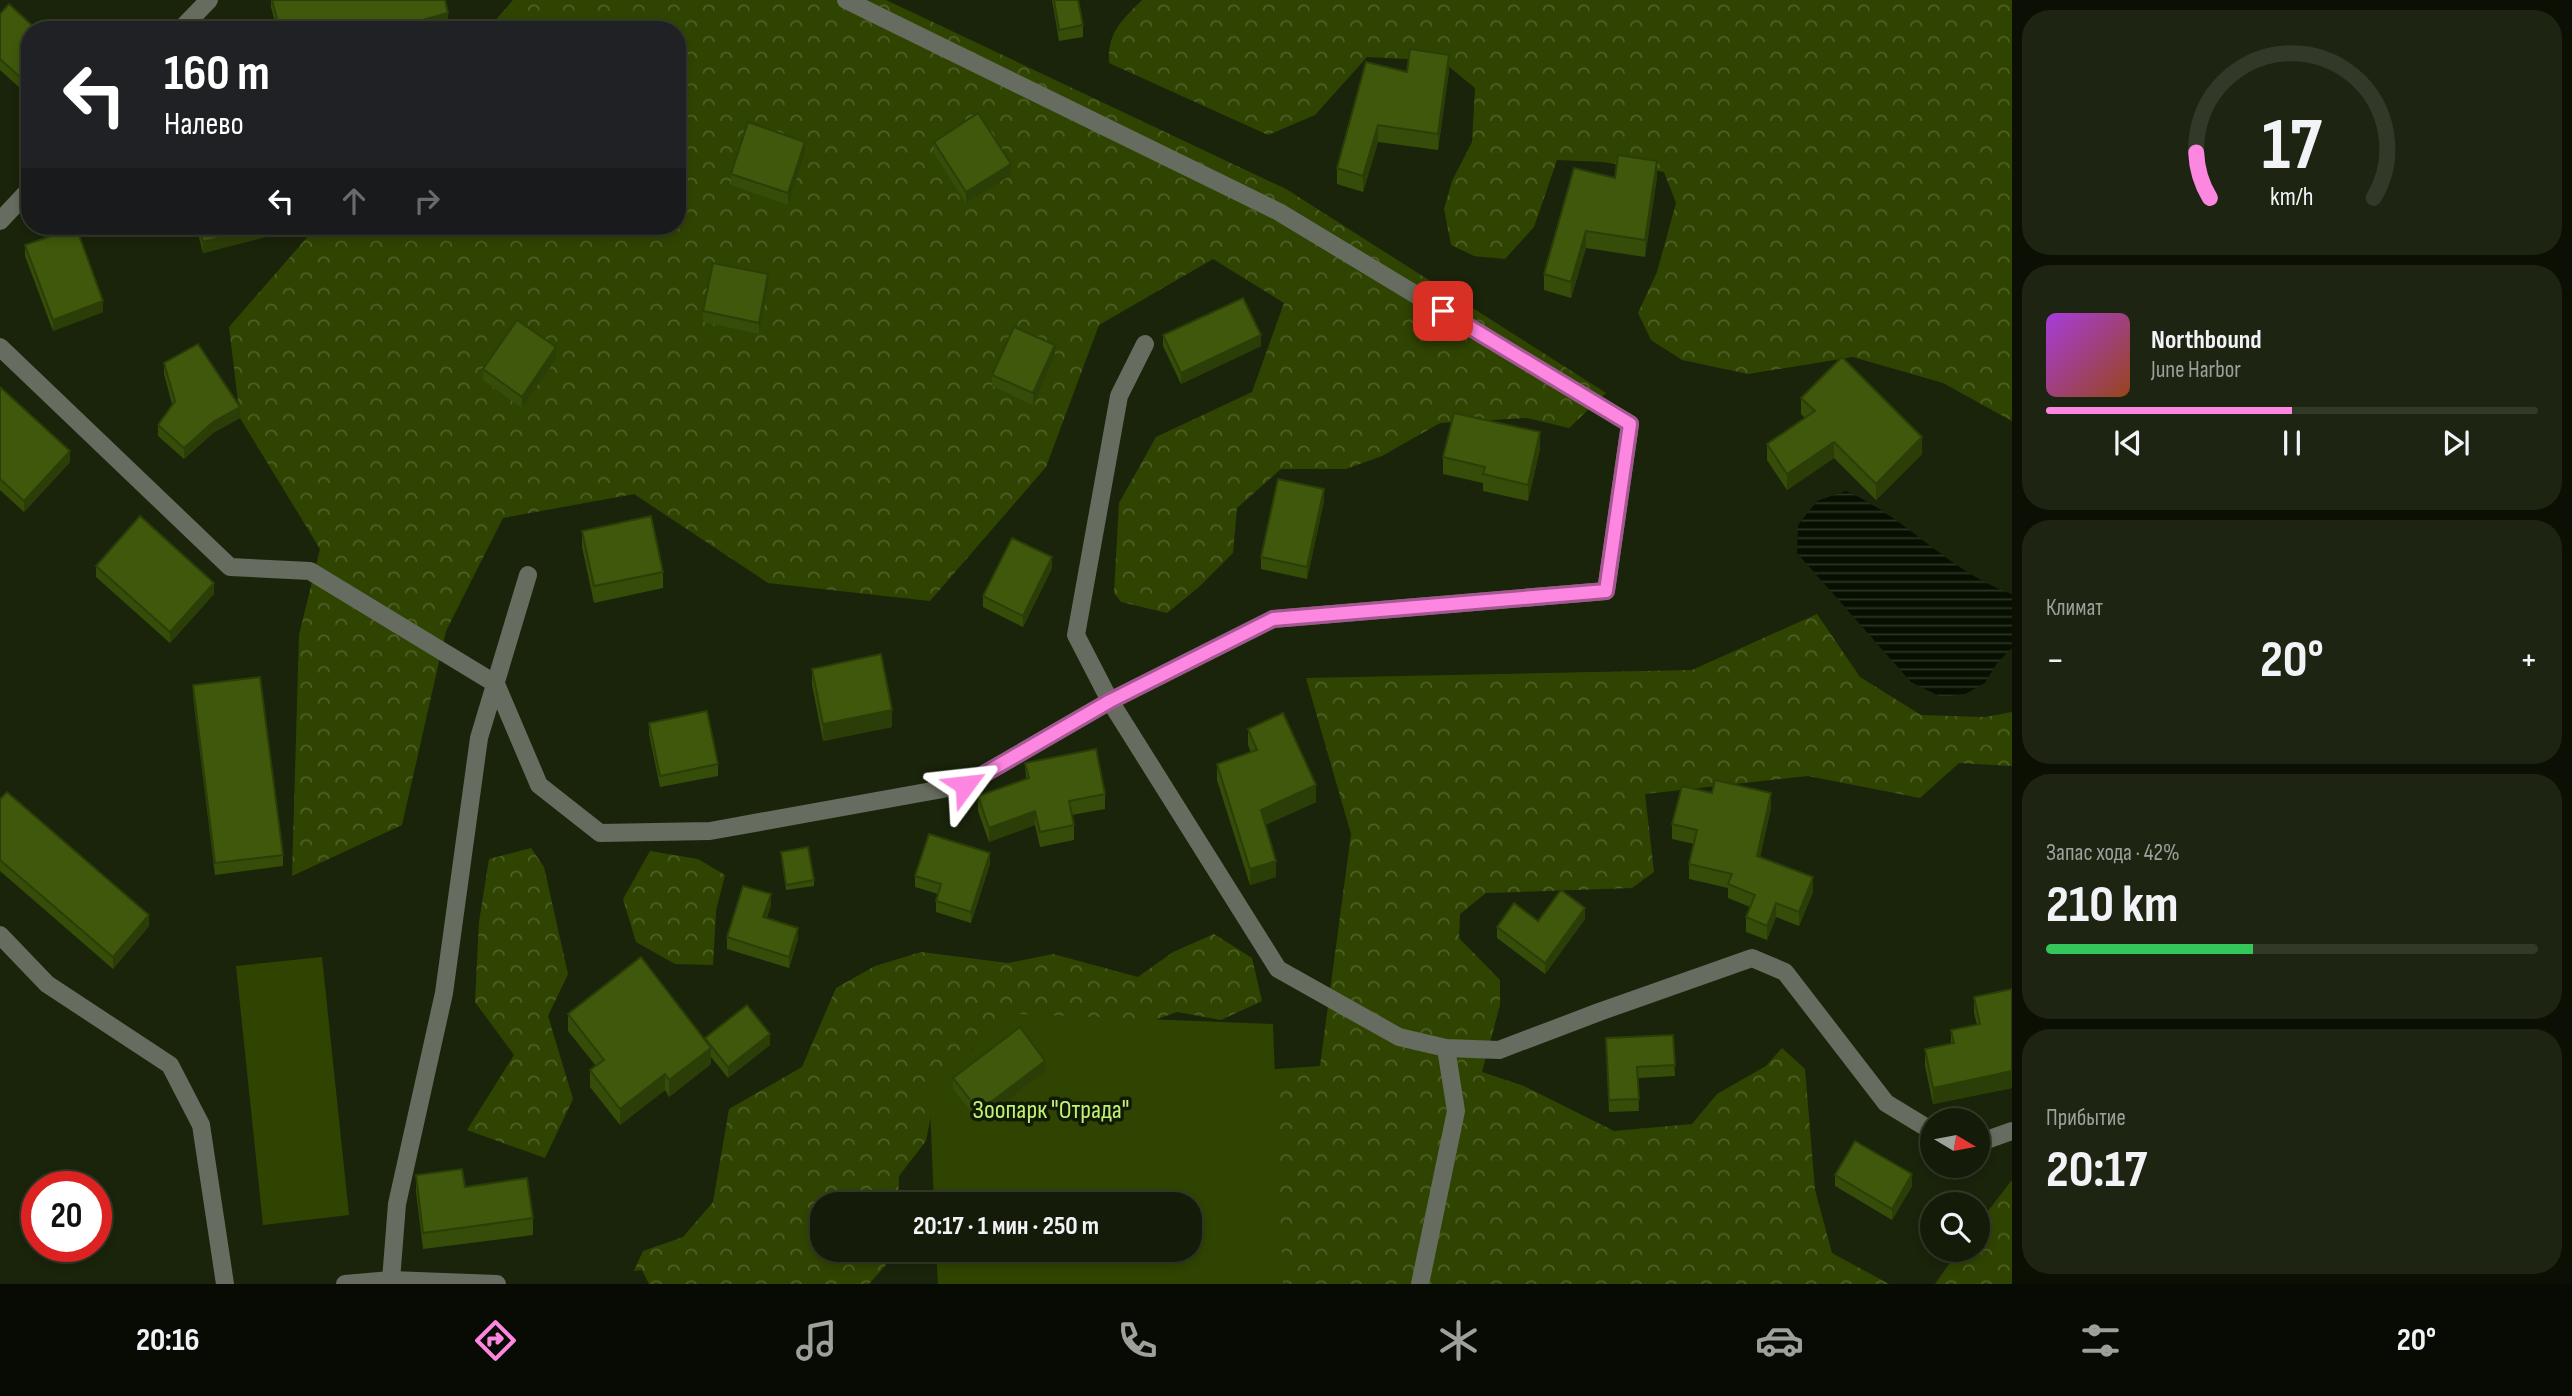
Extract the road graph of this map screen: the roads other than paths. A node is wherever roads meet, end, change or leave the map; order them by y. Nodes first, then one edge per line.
1 (209, 0) edge
2 (846, 0) edge
3 (189, 21) edge
4 (21, 199) edge
5 (0, 221) edge
6 (1145, 344) dead end
7 (0, 347) edge
8 (528, 575) dead end
9 (496, 684) junction
10 (1110, 701) junction
11 (0, 935) edge
12 (1446, 1048) junction
13 (1920, 1124) edge
14 (2012, 1131) edge
15 (1990, 1139) edge
16 (391, 1280) junction
17 (225, 1284) edge
18 (345, 1284) edge
19 (497, 1284) edge
20 (1420, 1284) edge

1 - 3 lane
2 - 10 lane
4 - 5 lane
6 - 10 lane
7 - 9 lane
8 - 9 lane
9 - 10 lane
9 - 16 lane
10 - 12 lane
11 - 17 lane
12 - 13 lane
12 - 20 lane
14 - 15 lane
16 - 18 lane
16 - 19 lane

